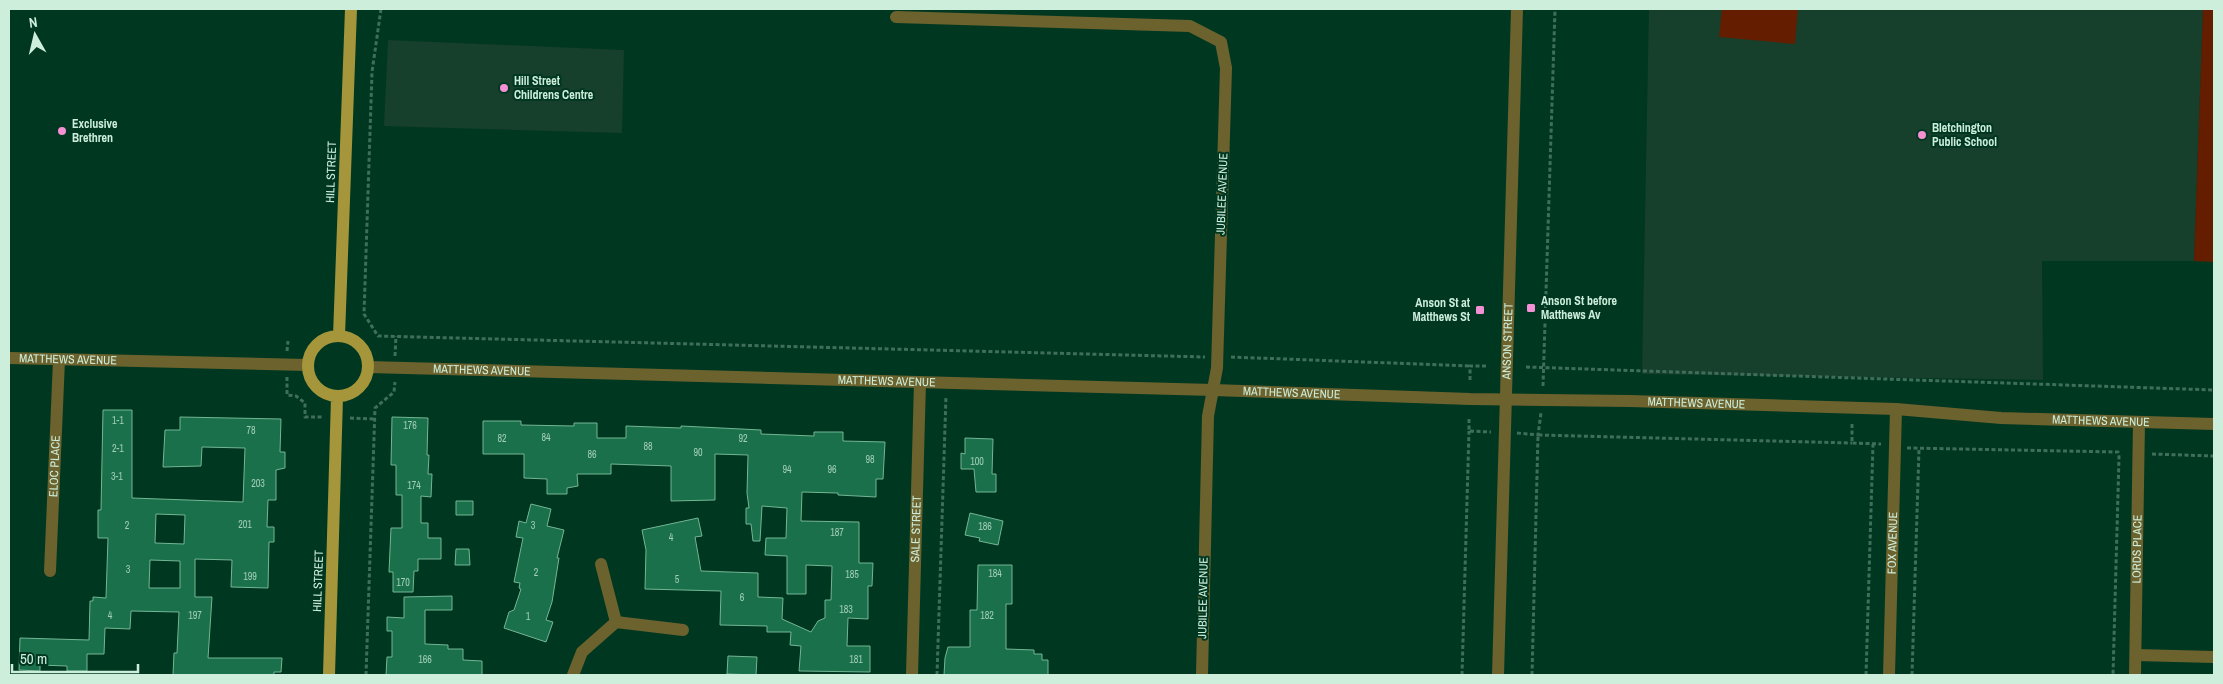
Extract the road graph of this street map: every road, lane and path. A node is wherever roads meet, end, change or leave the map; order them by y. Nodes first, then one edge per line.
1 (351, 9) edge
2 (381, 9) edge
3 (1517, 9) edge
4 (1554, 9) edge
5 (896, 17) dead end
6 (339, 336) junction
7 (396, 336) junction
8 (288, 341) dead end
9 (1217, 357) junction
10 (9, 358) edge
11 (59, 360) junction
12 (287, 365) junction
13 (307, 365) junction
14 (1470, 366) junction
15 (1487, 366) dead end
16 (368, 367) junction
17 (395, 368) junction
18 (1526, 368) dead end
19 (1544, 368) junction
20 (1470, 380) dead end
21 (920, 382) junction
22 (949, 383) junction
23 (1212, 390) junction
24 (2214, 390) edge
25 (337, 397) junction
26 (1506, 400) junction
27 (1896, 409) junction
28 (336, 418) junction
29 (1469, 418) dead end
30 (374, 419) junction
31 (2139, 422) junction
32 (1852, 424) dead end
33 (2214, 424) edge
34 (1469, 431) junction
35 (1484, 432) dead end
36 (1852, 443) junction
37 (1873, 444) junction
38 (1896, 446) junction
39 (1919, 449) junction
40 (2138, 454) junction
41 (2214, 456) edge
42 (2119, 457) junction
43 (601, 564) dead end
44 (50, 571) dead end
45 (616, 622) junction
46 (683, 630) dead end
47 (2136, 655) junction
48 (2214, 657) edge
49 (329, 675) edge
50 (366, 675) edge
51 (573, 675) edge
52 (912, 675) edge
53 (937, 675) edge
54 (1202, 675) edge
55 (1462, 675) edge
56 (1498, 675) edge
57 (1532, 675) edge
58 (1866, 675) edge
59 (1889, 675) edge
60 (1912, 675) edge
61 (2113, 675) edge
62 (2135, 675) edge

1 - 6 main road, HILL STREET
2 - 7 path
3 - 26 street, ANSON STREET
4 - 19 path
5 - 9 street, JUBILEE AVENUE
6 - 13 main road
6 - 16 main road
7 - 9 path
7 - 17 path
8 - 12 path
9 - 14 path
9 - 23 street, JUBILEE AVENUE
10 - 11 street, MATTHEWS AVENUE
11 - 12 street, MATTHEWS AVENUE
11 - 44 street, ELOC PLACE
12 - 13 street, MATTHEWS AVENUE
12 - 28 path
13 - 25 main road
14 - 15 path
14 - 20 path
16 - 17 street, MATTHEWS AVENUE
16 - 25 main road
17 - 21 street, MATTHEWS AVENUE
17 - 30 path
18 - 19 path
19 - 24 path
21 - 22 street, MATTHEWS AVENUE
21 - 52 street, SALE STREET
22 - 23 street, MATTHEWS AVENUE
22 - 53 path
23 - 26 street, MATTHEWS AVENUE
23 - 54 street, JUBILEE AVENUE
25 - 28 main road, HILL STREET
26 - 27 street, MATTHEWS AVENUE
26 - 56 street, ANSON STREET
27 - 31 street, MATTHEWS AVENUE
27 - 38 street, FOX AVENUE
28 - 30 path
28 - 49 main road, HILL STREET
29 - 34 path
30 - 50 path
31 - 33 street, MATTHEWS AVENUE
31 - 40 street, LORDS PLACE
32 - 36 path
34 - 35 path
34 - 55 path
36 - 37 path
36 - 57 path
37 - 38 path
37 - 58 path
38 - 39 path
38 - 59 street, FOX AVENUE
39 - 42 path
39 - 60 path
40 - 41 path
40 - 42 path
40 - 47 street, LORDS PLACE
42 - 61 path
43 - 45 street
45 - 46 street
45 - 51 street
47 - 48 street
47 - 62 street, LORDS PLACE

